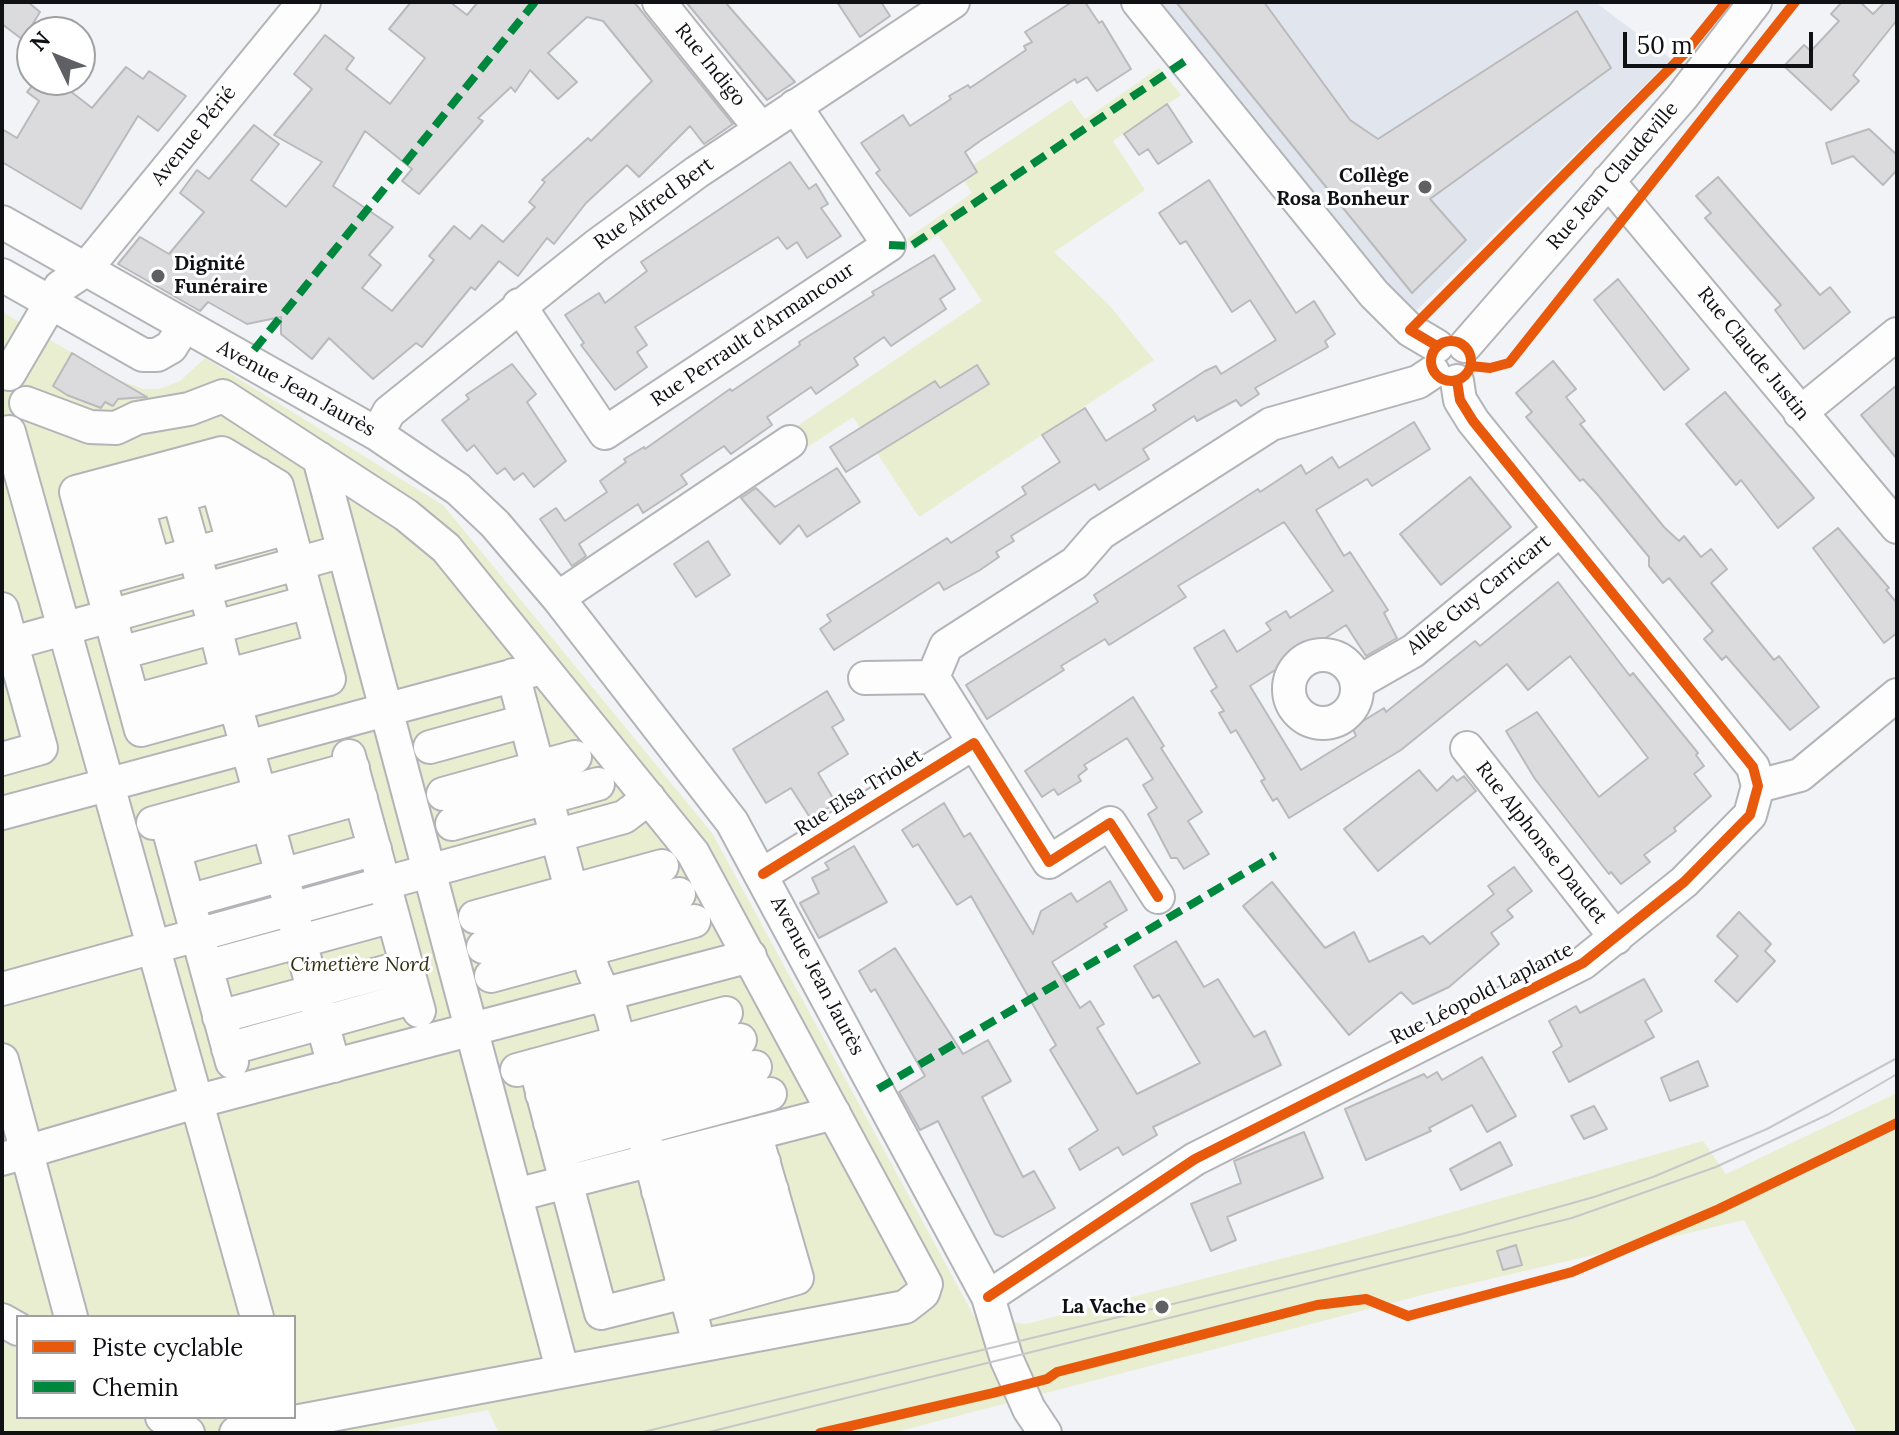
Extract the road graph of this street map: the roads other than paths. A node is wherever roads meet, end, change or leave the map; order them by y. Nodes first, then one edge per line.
1 (304, 2) edge
2 (659, 2) edge
3 (953, 2) edge
4 (1138, 2) edge
5 (1755, 2) edge
6 (795, 106) junction
7 (761, 129) junction
8 (1608, 181) junction
9 (2, 222) edge
10 (84, 271) junction
11 (2, 275) edge
12 (51, 302) junction
13 (519, 305) junction
14 (184, 326) junction
15 (1897, 334) edge
16 (1448, 361) junction
17 (5, 372) edge
18 (26, 403) junction
19 (1800, 413) junction
20 (6, 434) edge
21 (377, 434) junction
22 (790, 442) dead end
23 (319, 458) junction
24 (239, 480) junction
25 (174, 482) junction
26 (97, 503) junction
27 (1897, 527) edge
28 (1560, 530) junction
29 (260, 535) junction
30 (343, 551) junction
31 (194, 553) junction
32 (298, 564) junction
33 (128, 571) junction
34 (204, 590) junction
35 (558, 598) junction
36 (2, 609) edge
37 (280, 610) junction
38 (110, 615) junction
39 (66, 626) junction
40 (215, 627) junction
41 (7, 644) edge
42 (148, 645) junction
43 (544, 667) junction
44 (308, 668) junction
45 (513, 675) junction
46 (933, 677) junction
47 (865, 678) dead end
48 (1357, 683) dead end
49 (231, 690) junction
50 (1897, 695) edge
51 (154, 711) junction
52 (385, 711) junction
53 (974, 743) junction
54 (247, 747) junction
55 (547, 748) junction
56 (1467, 748) dead end
57 (4, 751) edge
58 (110, 782) junction
59 (598, 784) dead end
60 (441, 785) junction
61 (1758, 786) junction
62 (649, 798) junction
63 (546, 799) junction
64 (2, 813) edge
65 (556, 836) junction
66 (272, 837) junction
67 (372, 839) junction
68 (656, 858) dead end
69 (429, 871) junction
70 (763, 874) junction
71 (181, 877) junction
72 (384, 884) junction
73 (1158, 897) dead end
74 (687, 907) dead end
75 (576, 908) junction
76 (291, 909) junction
77 (396, 925) junction
78 (197, 934) junction
79 (1616, 938) junction
80 (155, 946) junction
81 (302, 951) junction
82 (750, 956) junction
83 (407, 966) junction
84 (208, 977) junction
85 (2, 989) edge
86 (313, 992) junction
87 (603, 994) junction
88 (219, 1017) junction
89 (322, 1023) junction
90 (471, 1028) junction
91 (2, 1060) edge
92 (334, 1066) junction
93 (630, 1085) junction
94 (540, 1100) junction
95 (199, 1101) junction
96 (834, 1113) junction
97 (14, 1155) edge
98 (650, 1159) junction
99 (566, 1182) junction
100 (772, 1190) junction
101 (516, 1195) junction
102 (676, 1256) junction
103 (988, 1297) junction
104 (70, 1315) edge
105 (256, 1315) edge
106 (699, 1344) junction
107 (562, 1369) junction
108 (296, 1418) edge
109 (165, 1419) edge
110 (286, 1420) edge
111 (1044, 1431) edge
112 (188, 1433) edge
113 (236, 1433) edge

1 - 10 street, Avenue Périé
2 - 7 street, Rue Indigo
3 - 6 street, Rue Alfred Bert
4 - 16 street
5 - 8 street, Rue Jean Claudeville
6 - 7 street, Rue Alfred Bert
6 - 13 street, Rue Perrault d'Armancour
7 - 13 street, Rue Alfred Bert
8 - 16 street, Rue Jean Claudeville
8 - 19 street, Rue Claude Justin
9 - 10 street, Avenue Jean Jaurès
10 - 12 street, Avenue Périé
10 - 14 street, Avenue Jean Jaurès
11 - 12 street
12 - 14 street
12 - 17 street, Avenue Périé
13 - 21 street, Rue Alfred Bert
14 - 21 street, Avenue Jean Jaurès
15 - 19 street
16 - 28 street
16 - 46 street
17 - 18 street
18 - 20 street
18 - 23 street
19 - 27 street, Rue Claude Justin
20 - 39 street
21 - 35 street, Avenue Jean Jaurès
22 - 35 street
23 - 30 street
23 - 43 street
24 - 25 street
24 - 25 street
24 - 29 street
25 - 26 street
25 - 26 street
25 - 31 street
26 - 33 street
26 - 33 street
28 - 48 street, Allée Guy Carricart
28 - 61 street
29 - 31 street
29 - 32 street
30 - 32 street
30 - 52 street
31 - 33 street
31 - 34 street
32 - 34 street
32 - 37 street
33 - 38 street
34 - 38 street
34 - 40 street
35 - 70 street, Avenue Jean Jaurès
36 - 41 street
37 - 40 street
37 - 44 street
38 - 39 street
38 - 42 street
39 - 41 street
39 - 58 street
40 - 42 street
40 - 49 street
41 - 57 street
42 - 51 street
42 - 51 street
43 - 45 street
43 - 62 street
44 - 49 street
44 - 49 street
45 - 52 street
45 - 55 street
46 - 47 street
46 - 53 street
49 - 51 street
49 - 51 street
49 - 54 street
50 - 61 street
52 - 54 street
52 - 69 street
53 - 70 street, Rue Elsa Triolet
53 - 73 street
54 - 58 street
54 - 66 street
55 - 60 street
55 - 60 street
55 - 63 street
56 - 79 street, Rue Alphonse Daudet
58 - 64 street
58 - 80 street
59 - 63 street
60 - 63 street
61 - 79 street, Rue Léopold Laplante
62 - 65 street
62 - 82 street
63 - 65 street
65 - 69 street
65 - 75 street
66 - 67 street
66 - 67 street
66 - 71 street
66 - 71 street
66 - 71 street
66 - 76 street
67 - 72 street
68 - 75 street
69 - 72 street
69 - 90 street
70 - 103 street, Avenue Jean Jaurès
71 - 78 street
72 - 76 street
72 - 77 street
74 - 75 street
75 - 75 street
75 - 87 street
76 - 78 street
76 - 81 street
77 - 81 street
77 - 83 street
78 - 80 street
78 - 84 street
79 - 103 street, Rue Léopold Laplante
80 - 85 street
80 - 95 street
81 - 84 street
81 - 86 street
82 - 87 street
82 - 96 street
83 - 86 street
83 - 89 street
84 - 88 street
86 - 88 street
86 - 89 street
87 - 90 street
87 - 93 street
88 - 89 street
89 - 92 street
90 - 92 street
90 - 101 street
91 - 97 street
92 - 95 street
93 - 93 street
93 - 94 street
93 - 94 street
93 - 98 street
94 - 99 street
95 - 97 street
95 - 105 street
96 - 100 street
96 - 106 street
97 - 104 street
98 - 99 street
98 - 100 street
98 - 102 street
99 - 101 street
99 - 102 street
100 - 102 street
100 - 102 street
100 - 102 street
101 - 107 street
102 - 106 street
103 - 111 street, Avenue Jean Jaurès
106 - 107 street
107 - 108 street
109 - 112 street
110 - 113 street

